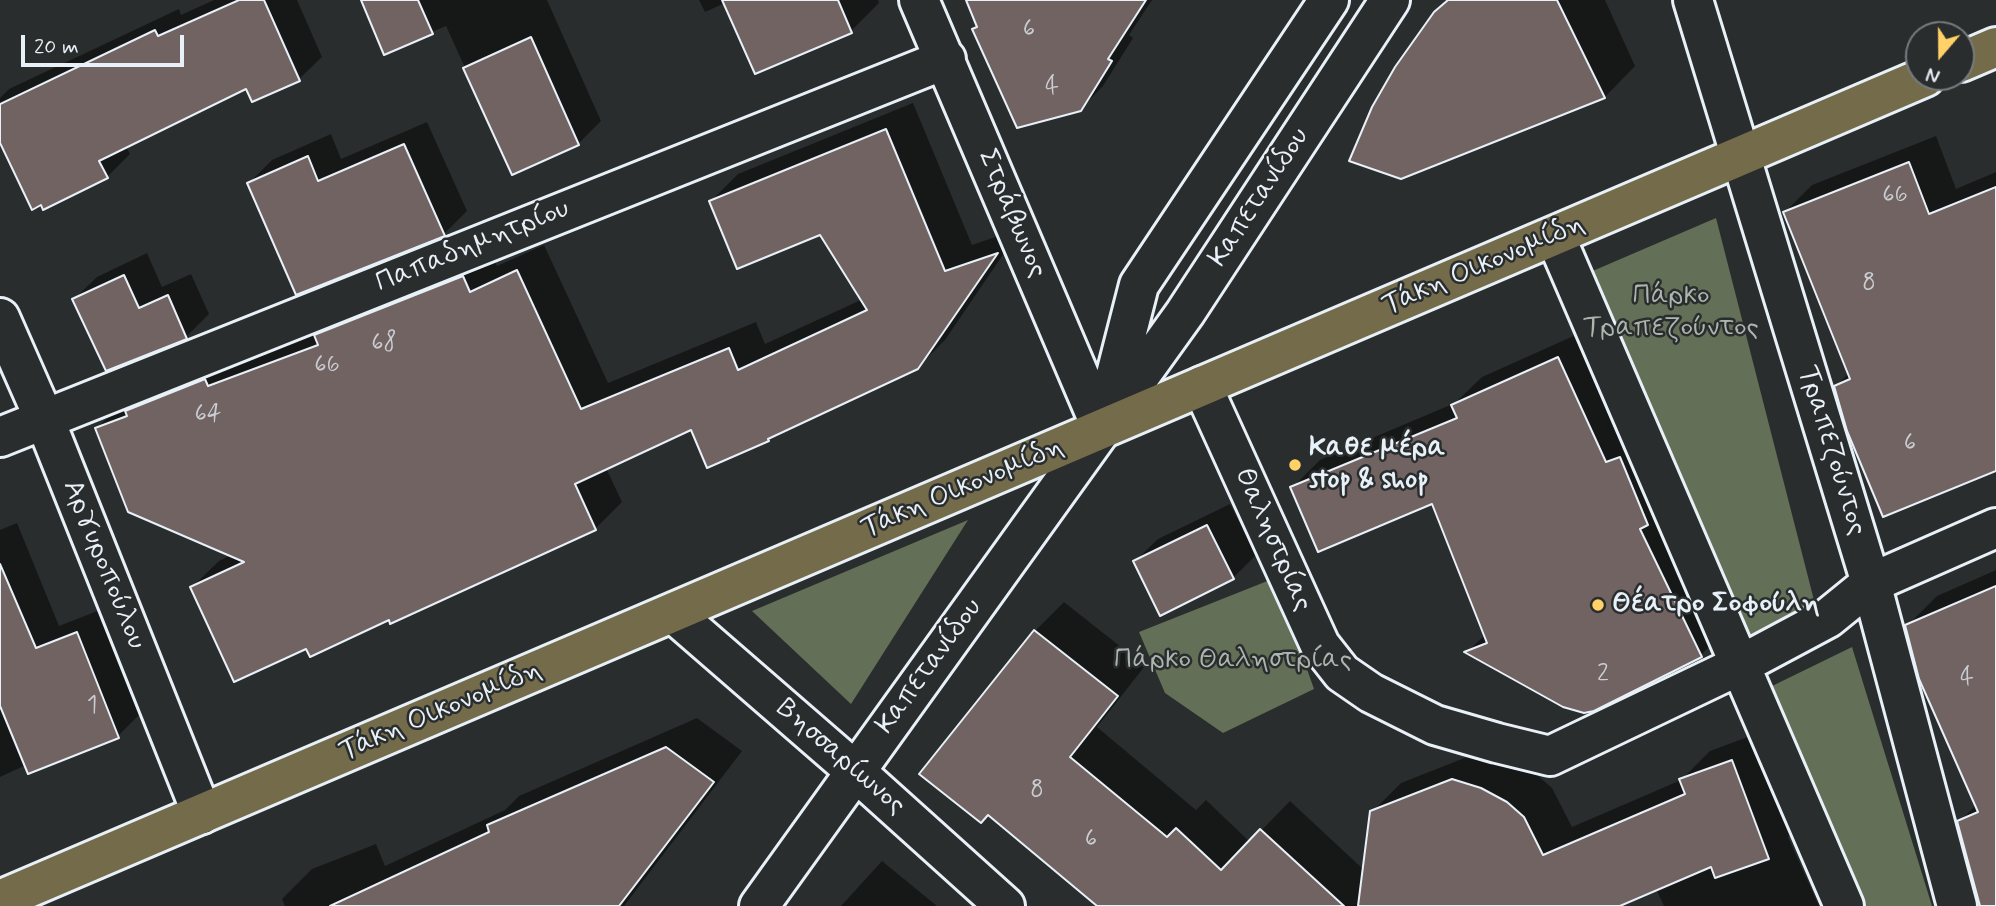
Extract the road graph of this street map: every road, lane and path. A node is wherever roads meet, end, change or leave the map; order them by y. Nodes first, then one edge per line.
1 (919, 0) edge
2 (1329, 0) edge
3 (1390, 0) edge
4 (1693, 0) edge
5 (1996, 47) edge
6 (1975, 56) edge
7 (946, 59) junction
8 (1905, 86) edge
9 (1741, 156) junction
10 (1555, 236) junction
11 (0, 318) edge
12 (1202, 386) junction
13 (44, 418) junction
14 (1102, 429) junction
15 (0, 437) edge
16 (1996, 528) edge
17 (1871, 583) junction
18 (673, 613) junction
19 (1740, 665) junction
20 (855, 771) junction
21 (202, 814) junction
22 (0, 900) edge
23 (759, 906) edge
24 (1005, 906) edge
25 (1843, 906) edge
26 (1957, 906) edge

1 - 7 street, Στράβωνος
2 - 14 street, Καπετανίδου
3 - 14 street, Καπετανίδου
4 - 9 street, Τραπεζούντος
5 - 6 main road
7 - 13 street, Παπαδημητρίου
7 - 14 street, Στράβωνος
8 - 9 main road, Τάκη Οικονομίδη
9 - 10 main road, Τάκη Οικονομίδη
9 - 17 street, Τραπεζούντος
10 - 12 main road, Τάκη Οικονομίδη
10 - 19 street
11 - 13 street, Αργυροπούλου
12 - 14 main road, Τάκη Οικονομίδη
12 - 19 street, Θαληστρίας
13 - 15 street, Παπαδημητρίου
13 - 21 street, Αργυροπούλου
14 - 18 main road, Τάκη Οικονομίδη
14 - 20 street, Καπετανίδου
16 - 17 street, Θαληστρίας
17 - 19 street, Θαληστρίας
17 - 26 street, Τραπεζούντος
18 - 20 street, Βησσαρίωνος
18 - 21 main road, Τάκη Οικονομίδη
19 - 25 street
20 - 23 street, Καπετανίδου
20 - 24 street, Βησσαρίωνος
21 - 22 main road, Τάκη Οικονομίδη

